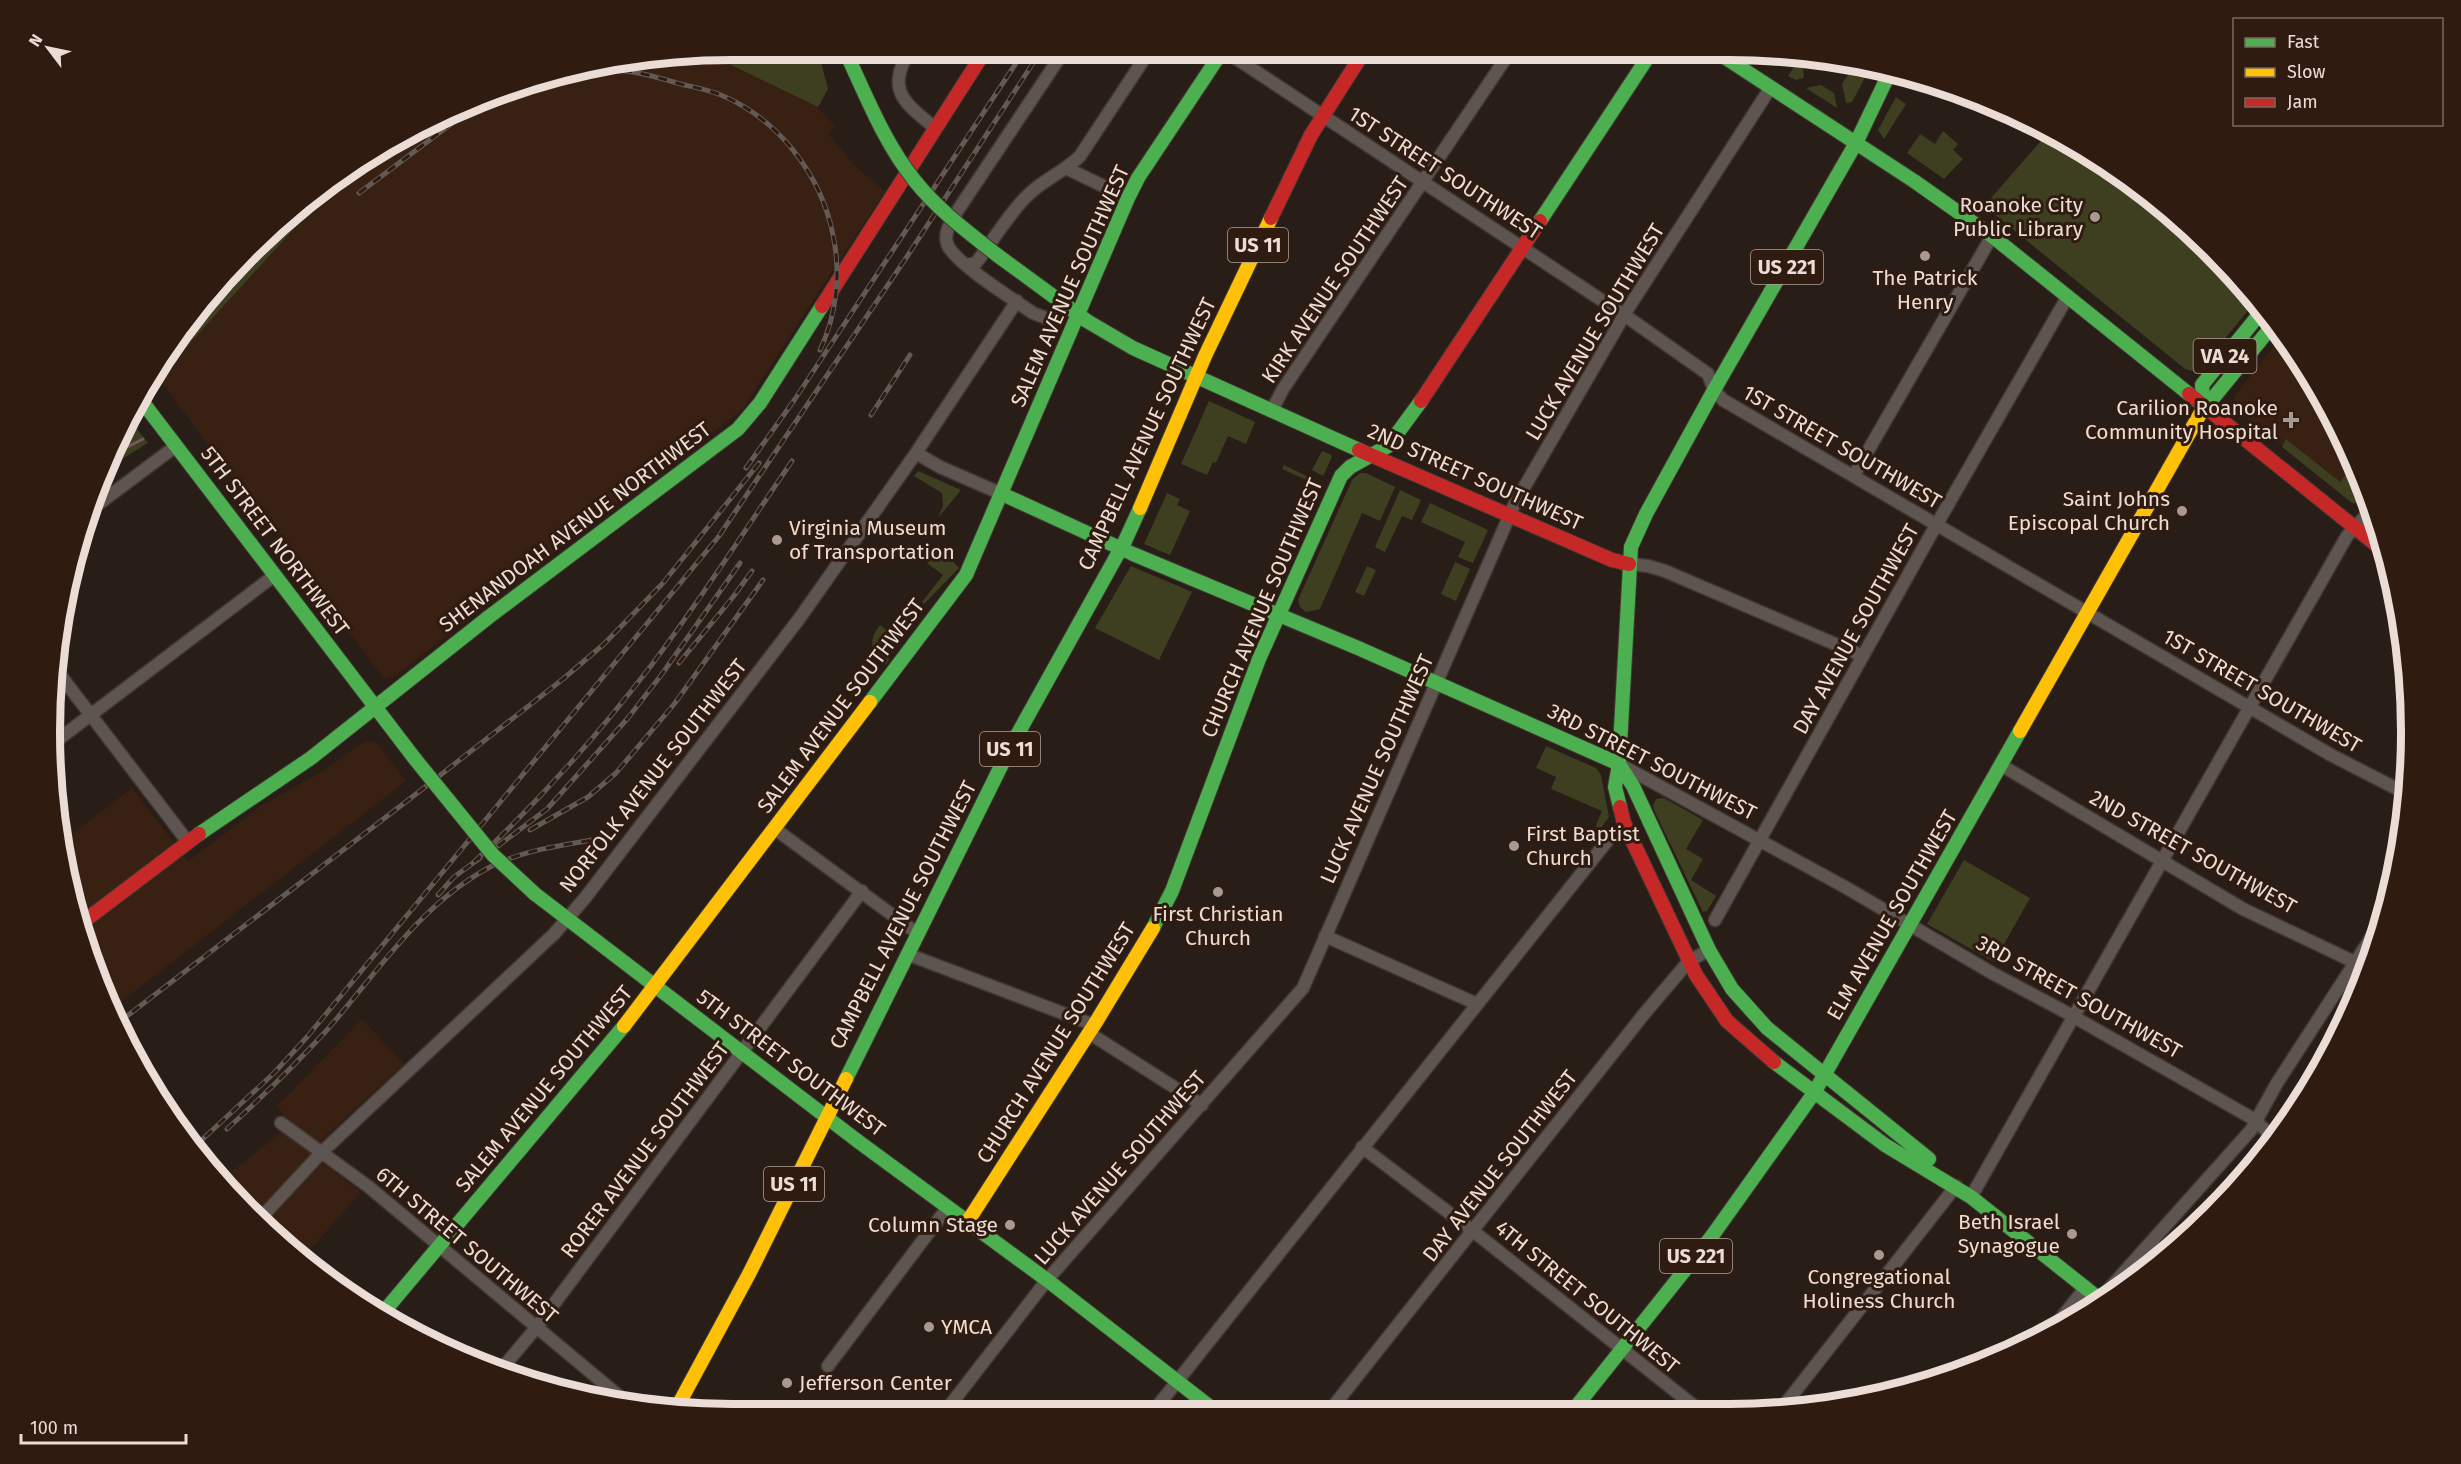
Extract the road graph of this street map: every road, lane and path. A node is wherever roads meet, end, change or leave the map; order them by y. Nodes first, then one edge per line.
1 (850, 60) edge
2 (905, 60) edge
3 (979, 60) edge
4 (1058, 60) edge
5 (1143, 60) edge
6 (1216, 60) edge
7 (1238, 60) edge
8 (1358, 60) edge
9 (1505, 60) edge
10 (1646, 60) edge
11 (1729, 60) edge
12 (1886, 79) edge
13 (1771, 87) junction
14 (1322, 116) junction
15 (935, 128) junction
16 (1856, 143) junction
17 (1068, 169) junction
18 (1424, 182) junction
19 (1128, 198) junction
20 (1992, 236) junction
21 (1522, 247) junction
22 (966, 265) junction
23 (2068, 296) junction
24 (1017, 301) junction
25 (1078, 314) junction
26 (1624, 315) junction
27 (2257, 317) edge
28 (1046, 318) dead end
29 (2269, 332) edge
30 (1198, 377) junction
31 (1714, 390) junction
32 (145, 405) edge
33 (2205, 407) junction
34 (1272, 410) junction
35 (176, 446) junction
36 (916, 453) junction
37 (1372, 455) junction
38 (1854, 475) junction
39 (1002, 494) junction
40 (101, 502) edge
41 (1510, 516) junction
42 (2365, 516) edge
43 (1937, 524) junction
44 (2355, 527) junction
45 (2373, 541) edge
46 (1121, 548) junction
47 (1629, 564) junction
48 (275, 575) junction
49 (2088, 613) junction
50 (1278, 615) junction
51 (1863, 656) junction
52 (62, 678) edge
53 (1436, 683) junction
54 (375, 707) junction
55 (2250, 708) junction
56 (90, 715) junction
57 (60, 738) edge
58 (1619, 764) junction
59 (2001, 765) junction
60 (2398, 790) edge
61 (775, 830) junction
62 (1612, 834) dead end
63 (1760, 839) junction
64 (188, 842) junction
65 (2162, 862) junction
66 (862, 891) junction
67 (87, 919) edge
68 (567, 920) junction
69 (1715, 920) dead end
70 (1910, 925) junction
71 (917, 933) junction
72 (1325, 936) junction
73 (2366, 946) edge
74 (1709, 950) junction
75 (907, 954) junction
76 (2356, 961) junction
77 (1689, 962) junction
78 (2359, 963) edge
79 (656, 987) junction
80 (1477, 1005) junction
81 (2075, 1017) junction
82 (1091, 1029) junction
83 (743, 1052) junction
84 (1825, 1075) junction
85 (1814, 1093) junction
86 (1202, 1105) junction
87 (826, 1116) junction
88 (2256, 1121) junction
89 (281, 1124) dead end
90 (2268, 1132) edge
91 (1362, 1147) junction
92 (322, 1152) junction
93 (1956, 1186) junction
94 (1971, 1197) junction
95 (948, 1207) junction
96 (264, 1214) edge
97 (968, 1221) junction
98 (1473, 1232) junction
99 (440, 1246) junction
100 (2121, 1277) edge
101 (1047, 1280) junction
102 (2086, 1287) junction
103 (2095, 1295) edge
104 (387, 1308) edge
105 (2064, 1315) edge
106 (537, 1328) junction
107 (1621, 1350) junction
108 (506, 1364) edge
109 (828, 1366) dead end
110 (1178, 1381) junction
111 (616, 1393) edge
112 (1787, 1401) edge
113 (680, 1402) edge
114 (951, 1404) edge
115 (1159, 1404) edge
116 (1207, 1404) edge
117 (1335, 1404) edge
118 (1578, 1404) edge
119 (1690, 1404) edge

1 - 25 street, 2ND STREET SOUTHWEST, bridge
2 - 15 street
3 - 15 street, SHENANDOAH AVENUE NORTHWEST
4 - 22 street
5 - 17 street
6 - 19 street, SALEM AVENUE SOUTHWEST
7 - 14 street, 1ST STREET SOUTHWEST
8 - 14 street, CAMPBELL AVENUE SOUTHWEST / US 11
9 - 18 street, KIRK AVENUE SOUTHWEST
10 - 21 street, CHURCH AVENUE SOUTHWEST
11 - 13 street
12 - 16 street, US 221
13 - 16 street
13 - 26 street, LUCK AVENUE SOUTHWEST
14 - 18 street, 1ST STREET SOUTHWEST
14 - 30 street, CAMPBELL AVENUE SOUTHWEST / US 11
15 - 54 street, SHENANDOAH AVENUE NORTHWEST
16 - 20 street
16 - 31 street, US 221
17 - 19 street
17 - 22 street
18 - 21 street, 1ST STREET SOUTHWEST
18 - 34 street, KIRK AVENUE SOUTHWEST
19 - 25 street, SALEM AVENUE SOUTHWEST
20 - 23 street
20 - 38 street
21 - 26 street, 1ST STREET SOUTHWEST
21 - 37 street, CHURCH AVENUE SOUTHWEST
22 - 24 street
23 - 33 street
23 - 43 street, DAY AVENUE SOUTHWEST
24 - 28 street
24 - 36 street, NORFOLK AVENUE SOUTHWEST
25 - 30 street, 2ND STREET SOUTHWEST
25 - 39 street, SALEM AVENUE SOUTHWEST
26 - 31 street, 1ST STREET SOUTHWEST
26 - 41 street, LUCK AVENUE SOUTHWEST
27 - 33 street, VA 24
29 - 33 street, VA 24
30 - 34 street, 2ND STREET SOUTHWEST
30 - 46 street, CAMPBELL AVENUE SOUTHWEST / US 11
31 - 38 street, 1ST STREET SOUTHWEST
31 - 47 street, US 221
32 - 35 street, 5TH STREET NORTHWEST
33 - 44 street
33 - 49 street, ELM AVENUE SOUTHWEST
34 - 37 street, 2ND STREET SOUTHWEST
35 - 40 street
35 - 48 street, 5TH STREET NORTHWEST
36 - 39 street, 3RD STREET SOUTHWEST
36 - 68 street, NORFOLK AVENUE SOUTHWEST
37 - 41 street, 2ND STREET SOUTHWEST
37 - 50 street, CHURCH AVENUE SOUTHWEST
38 - 43 street, 1ST STREET SOUTHWEST
39 - 46 street, 3RD STREET SOUTHWEST
39 - 61 street, SALEM AVENUE SOUTHWEST
41 - 47 street, 2ND STREET SOUTHWEST
41 - 53 street, LUCK AVENUE SOUTHWEST
42 - 44 street
43 - 49 street, 1ST STREET SOUTHWEST
43 - 51 street, DAY AVENUE SOUTHWEST
44 - 45 street
44 - 55 street
46 - 50 street, 3RD STREET SOUTHWEST
46 - 71 street, CAMPBELL AVENUE SOUTHWEST / US 11
47 - 51 street, 2ND STREET SOUTHWEST
47 - 58 street, US 221
48 - 54 street, 5TH STREET NORTHWEST
48 - 56 street
49 - 55 street, 1ST STREET SOUTHWEST
49 - 59 street, ELM AVENUE SOUTHWEST
50 - 53 street, 3RD STREET SOUTHWEST
50 - 82 street, CHURCH AVENUE SOUTHWEST
51 - 63 street, DAY AVENUE SOUTHWEST
52 - 56 street
53 - 58 street, 3RD STREET SOUTHWEST
53 - 72 street, LUCK AVENUE SOUTHWEST
54 - 64 street, SHENANDOAH AVENUE NORTHWEST
54 - 68 street, 5TH STREET SOUTHWEST, bridge
55 - 60 street, 1ST STREET SOUTHWEST
55 - 65 street
56 - 57 street
56 - 64 street
58 - 63 street, 3RD STREET SOUTHWEST
58 - 74 street
58 - 77 street, US 221
59 - 65 street, 2ND STREET SOUTHWEST
59 - 70 street, ELM AVENUE SOUTHWEST
61 - 66 street
61 - 79 street, SALEM AVENUE SOUTHWEST
62 - 80 street
63 - 69 street, DAY AVENUE SOUTHWEST
63 - 70 street, 3RD STREET SOUTHWEST
64 - 67 street, SHENANDOAH AVENUE NORTHWEST
65 - 76 street, 2ND STREET SOUTHWEST
65 - 81 street
66 - 71 street
66 - 83 street, RORER AVENUE SOUTHWEST
68 - 79 street, 5TH STREET SOUTHWEST
68 - 92 street, NORFOLK AVENUE SOUTHWEST
70 - 81 street, 3RD STREET SOUTHWEST
70 - 84 street, ELM AVENUE SOUTHWEST
71 - 75 street, CAMPBELL AVENUE SOUTHWEST / US 11
72 - 80 street
72 - 86 street, LUCK AVENUE SOUTHWEST
73 - 76 street
74 - 77 street, DAY AVENUE SOUTHWEST
74 - 84 street
75 - 82 street
75 - 87 street, CAMPBELL AVENUE SOUTHWEST / US 11
76 - 78 street, 2ND STREET SOUTHWEST
76 - 88 street
77 - 85 street, US 221
77 - 98 street, DAY AVENUE SOUTHWEST
79 - 83 street, 5TH STREET SOUTHWEST
79 - 99 street, SALEM AVENUE SOUTHWEST
80 - 91 street
81 - 88 street, 3RD STREET SOUTHWEST
81 - 94 street
82 - 86 street
82 - 97 street, CHURCH AVENUE SOUTHWEST
83 - 87 street, 5TH STREET SOUTHWEST
83 - 106 street, RORER AVENUE SOUTHWEST
84 - 85 street, ELM AVENUE SOUTHWEST / US 221
84 - 93 street
85 - 93 street
85 - 107 street, ELM AVENUE SOUTHWEST / US 221
86 - 101 street, LUCK AVENUE SOUTHWEST
87 - 95 street, 5TH STREET SOUTHWEST
87 - 113 street, CAMPBELL AVENUE SOUTHWEST / US 11
88 - 90 street, 3RD STREET SOUTHWEST
88 - 100 street
89 - 92 street, 6TH STREET SOUTHWEST
91 - 98 street, 4TH STREET SOUTHWEST
91 - 110 street
92 - 96 street, NORFOLK AVENUE SOUTHWEST
92 - 99 street, 6TH STREET SOUTHWEST
93 - 94 street
93 - 112 street
94 - 102 street
95 - 97 street, 5TH STREET SOUTHWEST
95 - 109 street
97 - 101 street, 5TH STREET SOUTHWEST
98 - 107 street, 4TH STREET SOUTHWEST
98 - 117 street, DAY AVENUE SOUTHWEST
99 - 104 street, SALEM AVENUE SOUTHWEST
99 - 106 street, 6TH STREET SOUTHWEST
101 - 110 street, 5TH STREET SOUTHWEST
101 - 114 street, LUCK AVENUE SOUTHWEST
102 - 103 street
102 - 105 street
106 - 108 street, RORER AVENUE SOUTHWEST
106 - 111 street, 6TH STREET SOUTHWEST
107 - 118 street, ELM AVENUE SOUTHWEST / US 221
107 - 119 street, 4TH STREET SOUTHWEST
110 - 115 street
110 - 116 street, 5TH STREET SOUTHWEST

